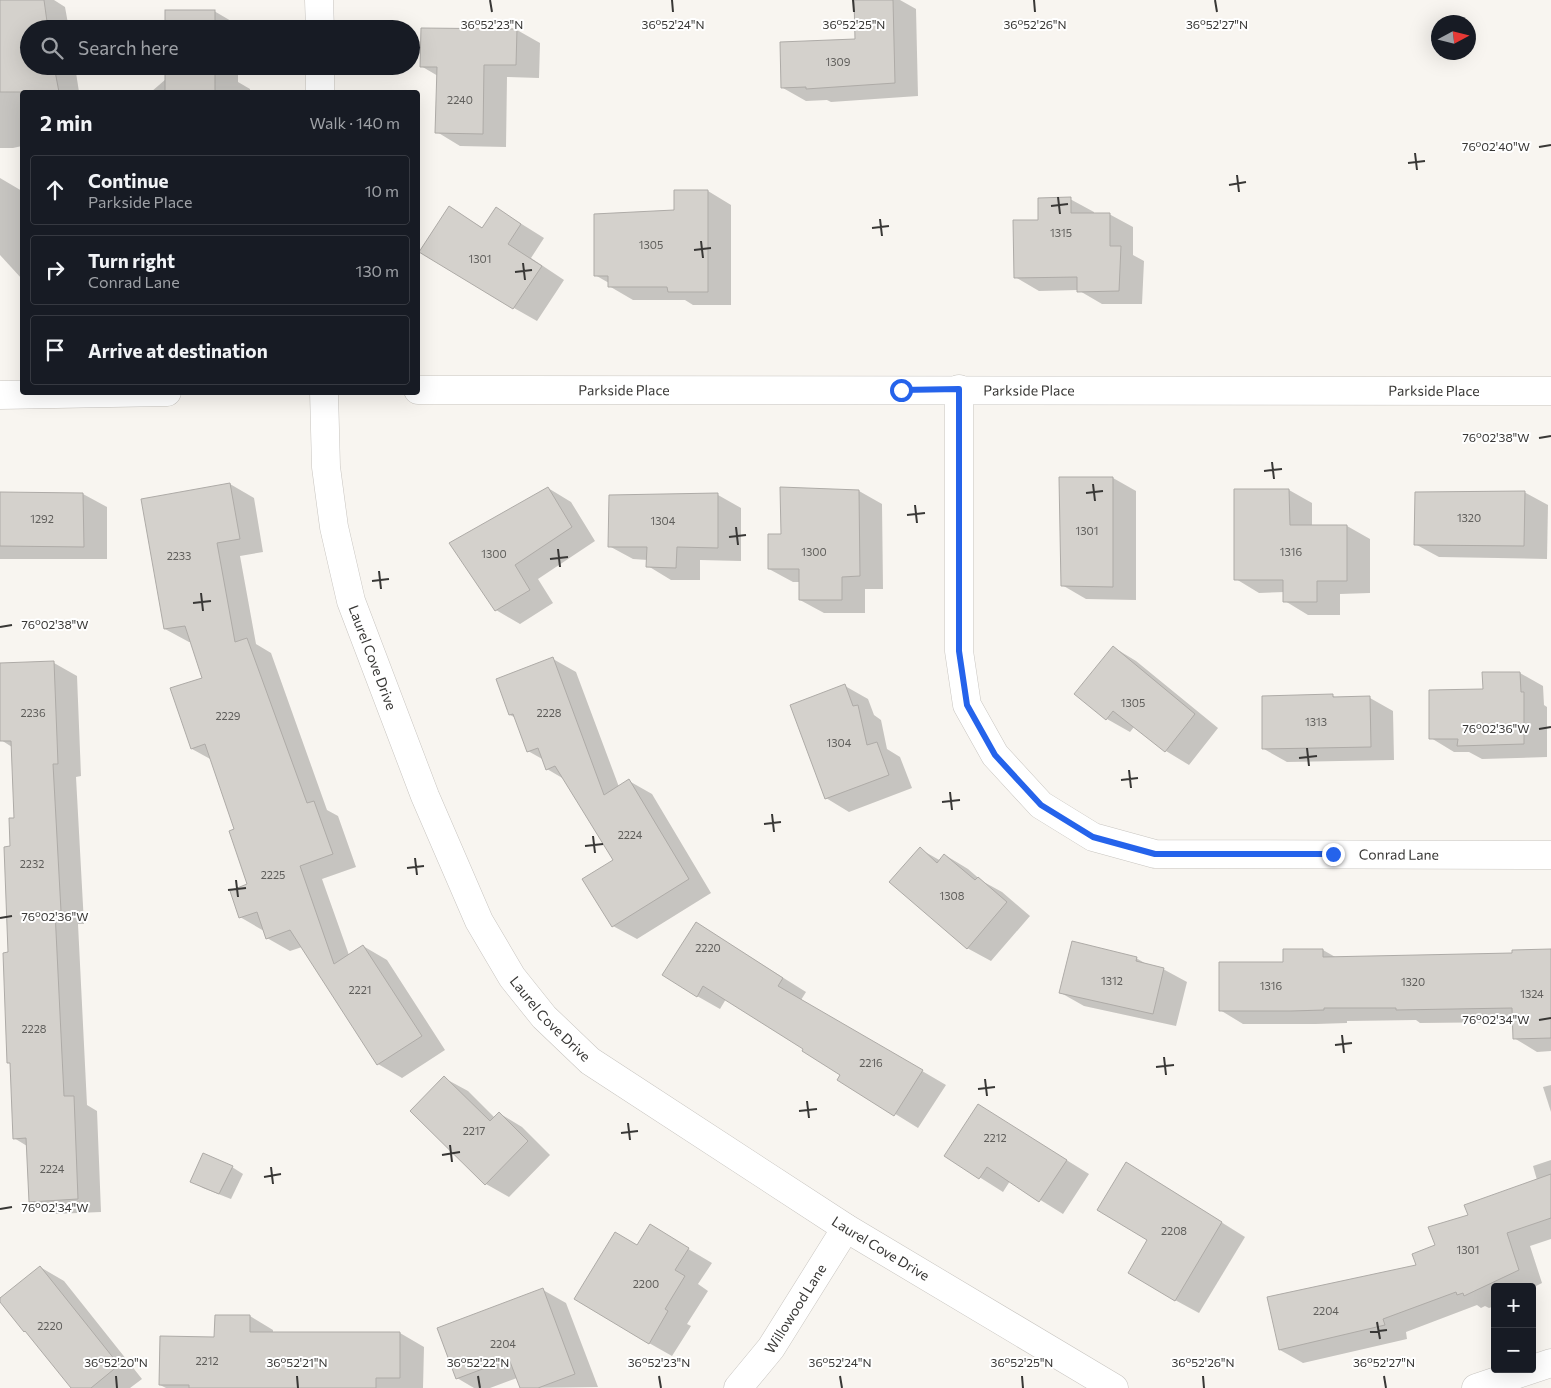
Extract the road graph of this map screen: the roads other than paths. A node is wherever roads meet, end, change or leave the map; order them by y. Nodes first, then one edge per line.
1 (319, 0) edge
2 (320, 20) edge
3 (320, 75) edge
4 (320, 90) edge
5 (959, 389) junction
6 (420, 390) edge
7 (1551, 391) edge
8 (0, 395) edge
9 (20, 395) edge
10 (324, 395) edge
11 (1551, 855) edge
12 (846, 1228) junction
13 (1551, 1363) edge
14 (738, 1388) edge
15 (1114, 1388) edge
16 (1476, 1388) edge

1 - 2 street
3 - 4 street
5 - 6 street, Parkside Place
5 - 7 street, Parkside Place
5 - 11 street, Conrad Lane
8 - 9 street
10 - 12 street, Laurel Cove Drive
12 - 14 street, Willowood Lane
12 - 15 street, Laurel Cove Drive
13 - 16 street

